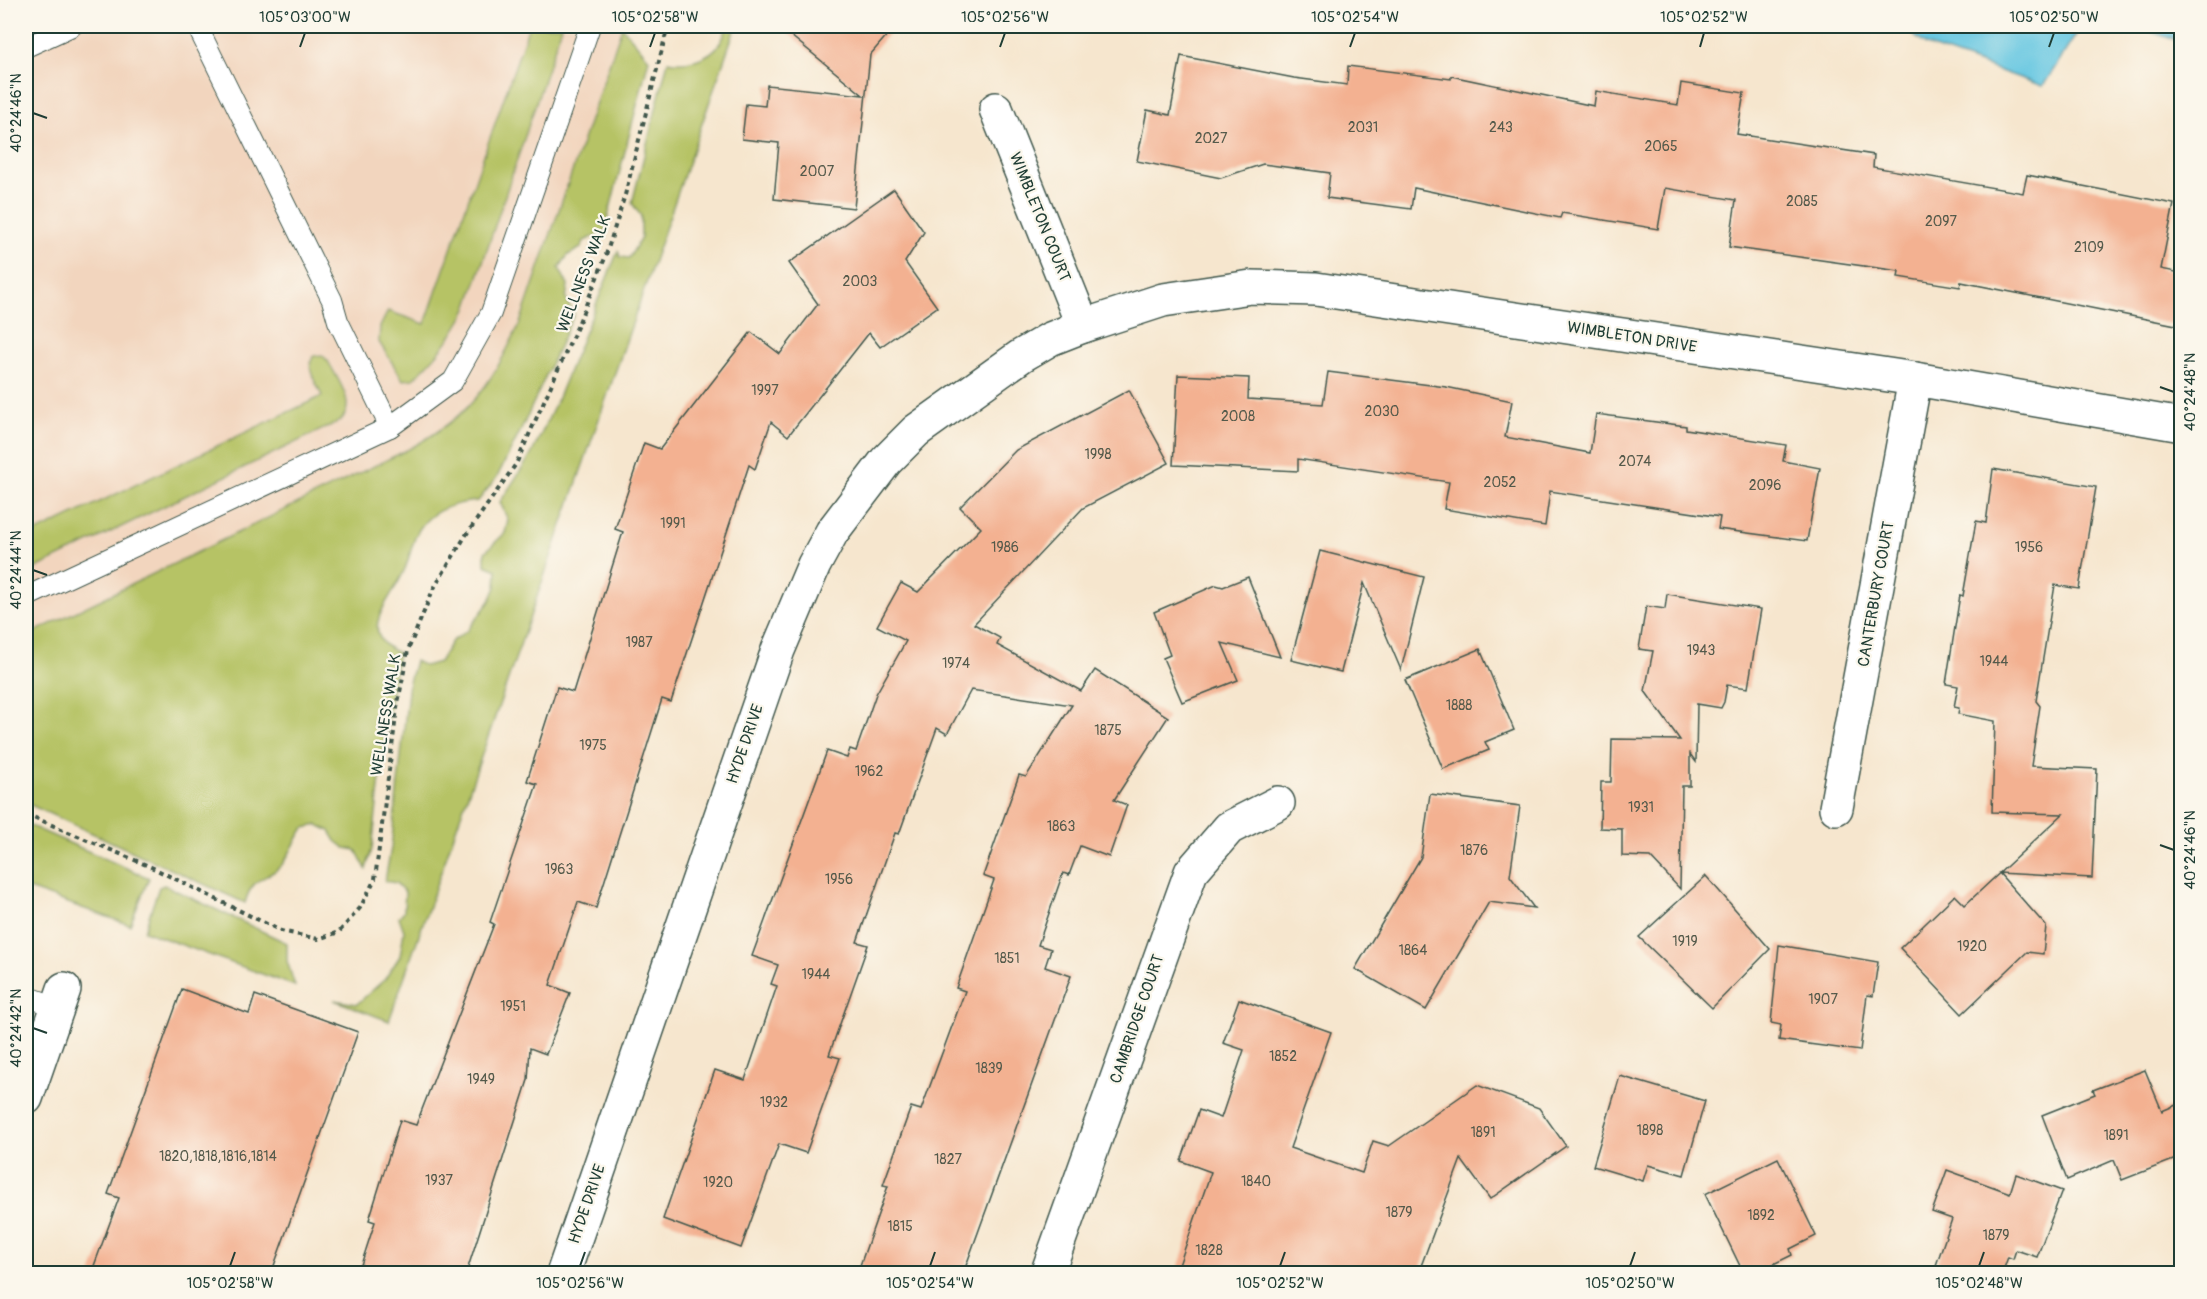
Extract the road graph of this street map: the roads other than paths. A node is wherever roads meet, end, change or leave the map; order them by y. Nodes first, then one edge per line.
1 (72, 26) edge
2 (197, 26) edge
3 (590, 26) edge
4 (26, 47) edge
5 (996, 109) dead end
6 (1083, 326) junction
7 (1915, 379) junction
8 (2181, 425) edge
9 (390, 427) junction
10 (26, 597) edge
11 (1278, 803) dead end
12 (1836, 808) dead end
13 (26, 996) edge
14 (60, 998) joint
15 (26, 1098) edge
16 (563, 1274) edge
17 (1047, 1274) edge

1 - 4 lane
2 - 9 lane
3 - 9 lane
5 - 6 street, WIMBLETON COURT
6 - 7 street, WIMBLETON DRIVE
6 - 16 street, HYDE DRIVE
7 - 8 street, WIMBLETON DRIVE
7 - 12 street, CANTERBURY COURT
9 - 10 lane
11 - 17 street, CAMBRIDGE COURT
13 - 14 lane
14 - 15 street

